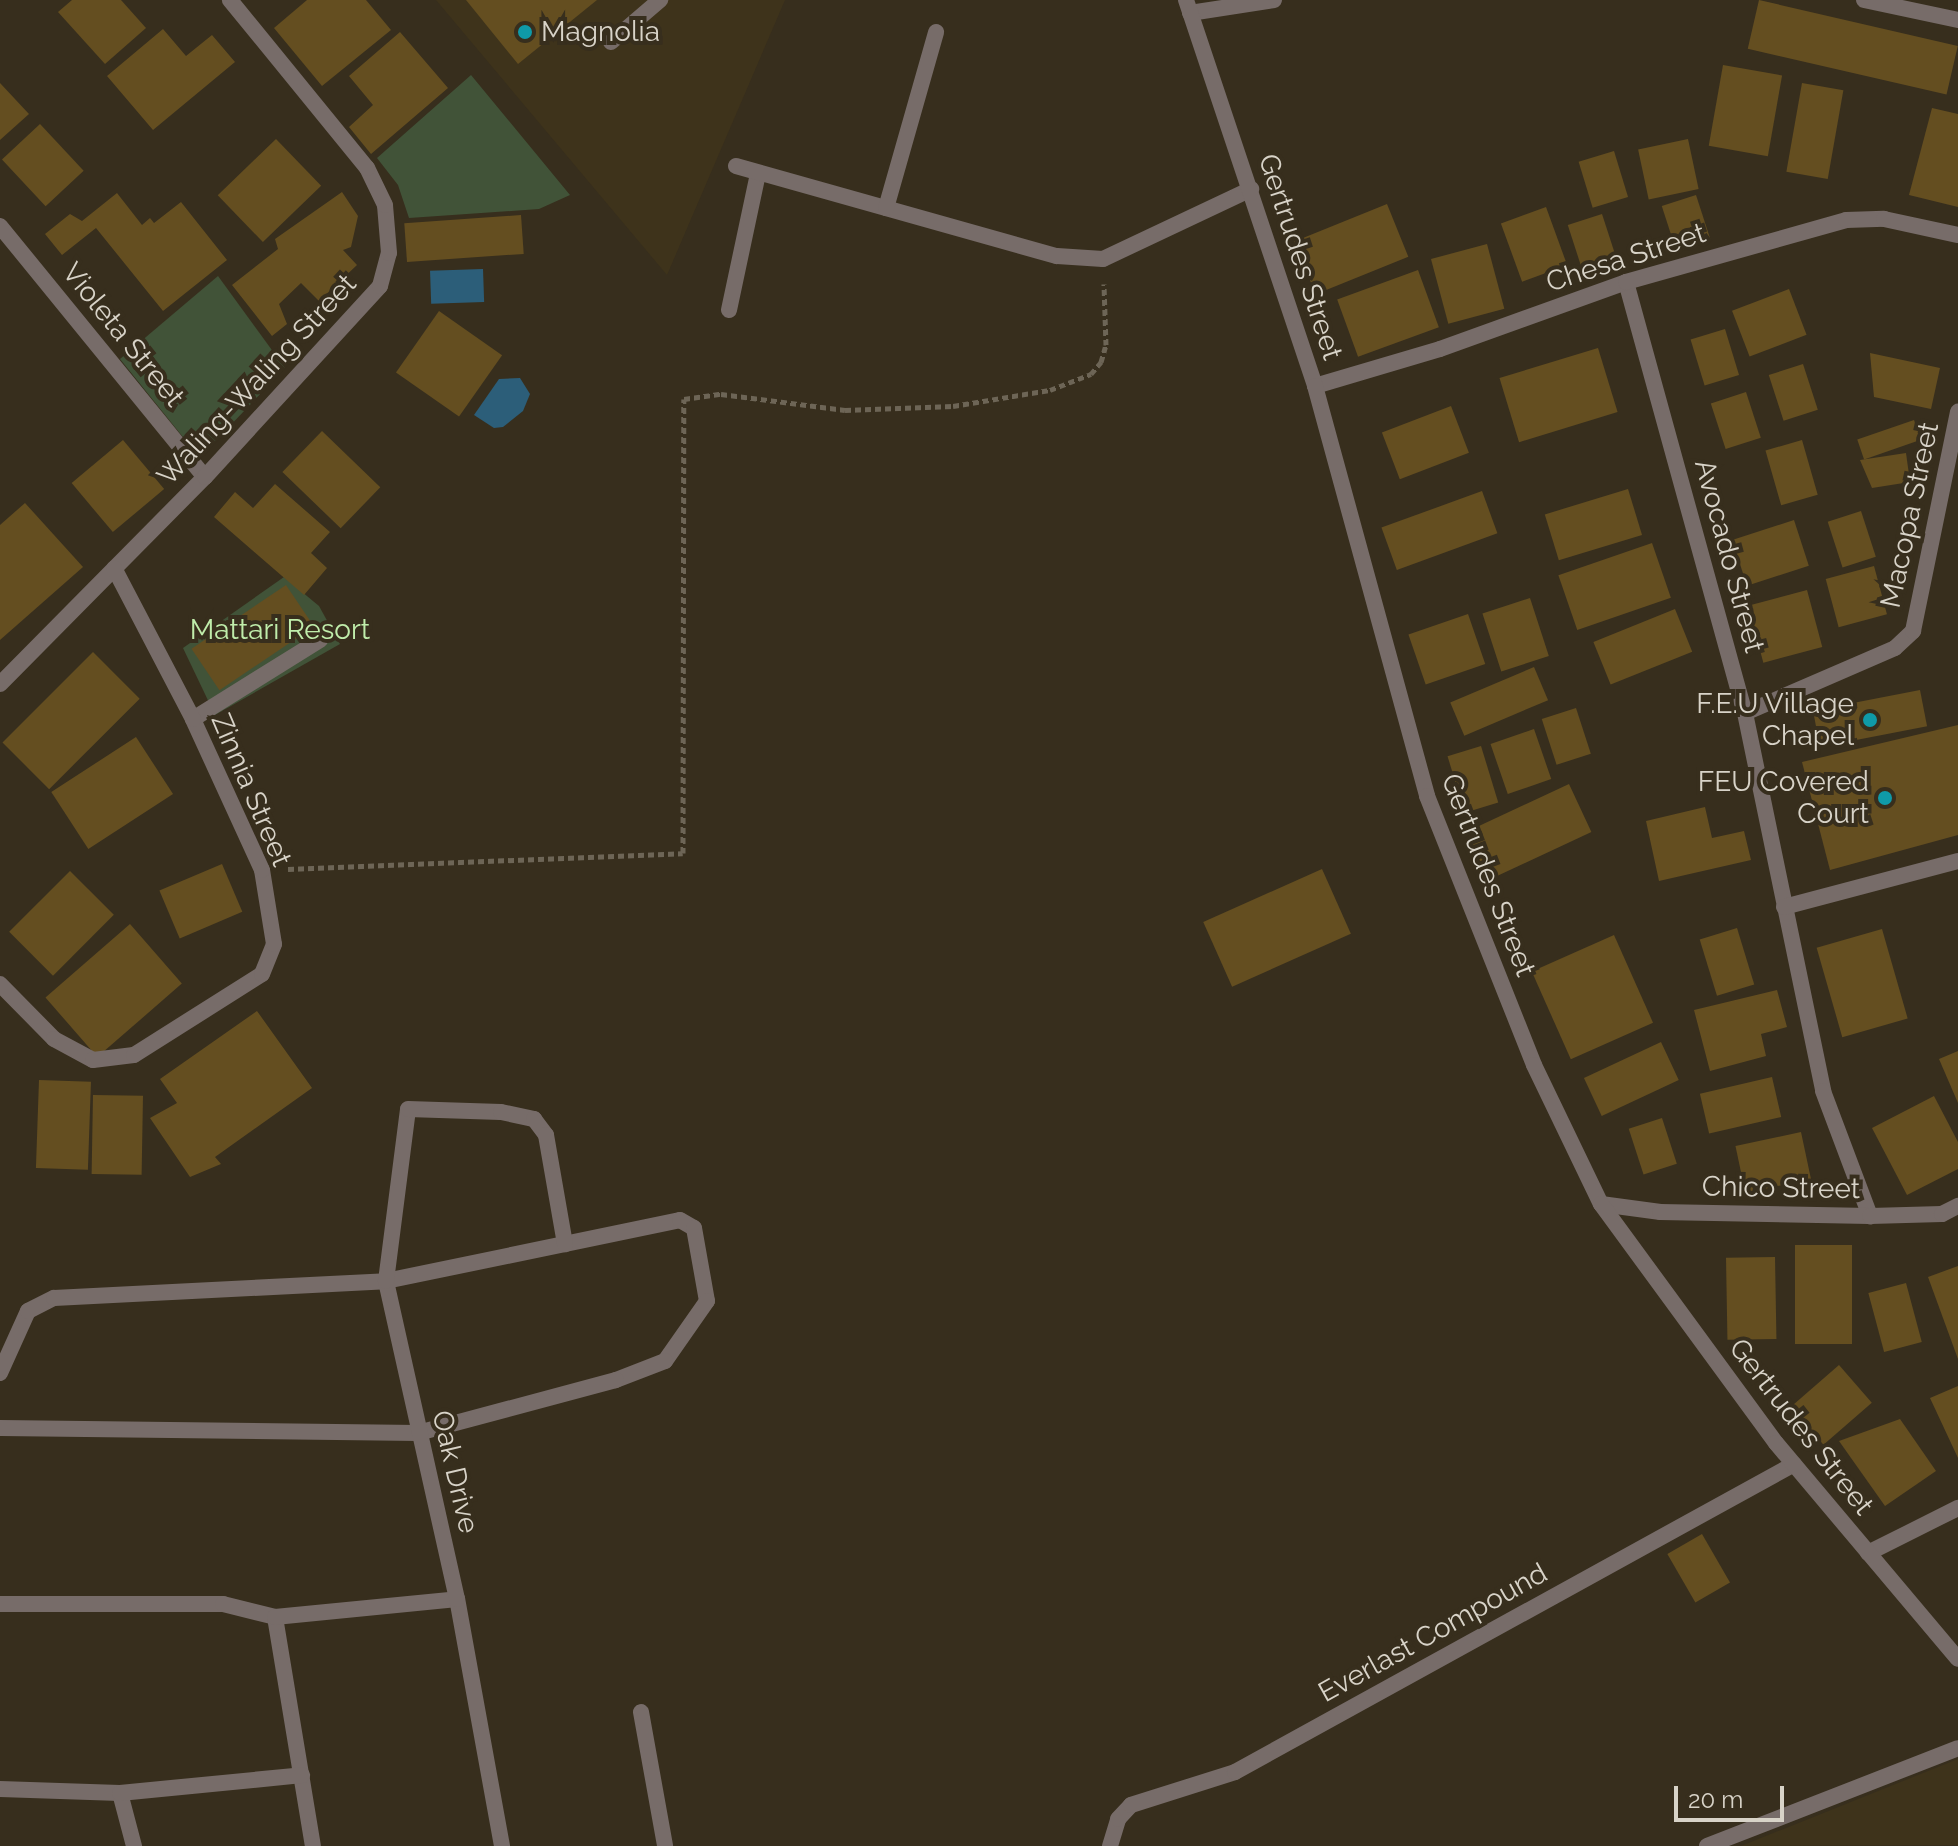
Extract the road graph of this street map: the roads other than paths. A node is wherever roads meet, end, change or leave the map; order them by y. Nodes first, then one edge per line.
1 (230, 0) edge
2 (660, 0) edge
3 (1274, 0) edge
4 (1864, 0) edge
5 (1188, 6) edge
6 (1925, 6) edge
7 (1958, 20) edge
8 (936, 32) dead end
9 (611, 42) dead end
10 (736, 166) dead end
11 (758, 173) junction
12 (1251, 189) junction
13 (886, 208) junction
14 (0, 226) edge
15 (1958, 235) edge
16 (1626, 282) junction
17 (729, 310) dead end
18 (1315, 386) junction
19 (1958, 412) edge
20 (205, 477) junction
21 (114, 568) junction
22 (320, 640) dead end
23 (0, 684) edge
24 (1745, 713) junction
25 (193, 719) junction
26 (1958, 861) edge
27 (1784, 907) junction
28 (0, 984) edge
29 (1601, 1204) junction
30 (1958, 1206) edge
31 (1870, 1216) junction
32 (565, 1244) junction
33 (386, 1281) junction
34 (0, 1373) edge
35 (0, 1428) edge
36 (418, 1433) junction
37 (1794, 1464) junction
38 (1958, 1508) edge
39 (1868, 1553) junction
40 (457, 1599) junction
41 (0, 1604) edge
42 (275, 1617) junction
43 (1958, 1659) edge
44 (641, 1712) dead end
45 (1958, 1748) edge
46 (302, 1775) junction
47 (0, 1789) edge
48 (120, 1793) junction
49 (134, 1846) edge
50 (313, 1846) edge
51 (502, 1846) edge
52 (665, 1846) edge
53 (1110, 1846) edge
54 (1707, 1846) edge

1 - 20 street, Waling-Waling Street
2 - 9 street
3 - 5 street
4 - 6 street
5 - 12 street, Gertrudes Street
6 - 7 street
8 - 13 street
10 - 11 street
11 - 13 street
11 - 17 street
12 - 13 street
12 - 18 street, Gertrudes Street
14 - 20 street, Violeta Street
15 - 16 street, Chesa Street
16 - 18 street, Chesa Street
16 - 24 street, Avocado Street
18 - 29 street, Gertrudes Street
19 - 24 street, Macopa Street
20 - 21 street, Waling-Waling Street
21 - 23 street, Waling-Waling Street
21 - 25 street, Zinnia Street
22 - 25 street
24 - 27 street, Avocado Street
25 - 28 street, Zinnia Street
26 - 27 street
27 - 31 street, Avocado Street
29 - 31 street, Chico Street
29 - 37 street, Gertrudes Street
30 - 31 street, Chico Street
32 - 33 street
32 - 33 street, Oak Drive
32 - 36 street
33 - 34 street
33 - 36 street, Oak Drive
35 - 36 street
36 - 40 street, Oak Drive
37 - 39 street, Gertrudes Street
37 - 53 street, Everlast Compound
38 - 39 street
39 - 43 street, Gertrudes Street
40 - 42 street
40 - 51 street, Oak Drive
41 - 42 street
42 - 46 street
44 - 52 street
45 - 54 street
46 - 48 street
46 - 50 street
47 - 48 street
48 - 49 street

